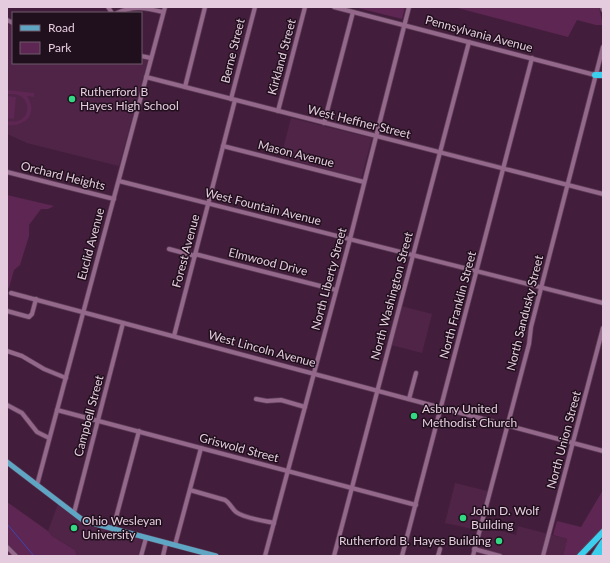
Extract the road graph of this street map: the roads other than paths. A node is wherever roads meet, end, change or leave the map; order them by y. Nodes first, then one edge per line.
1 (164, 7) edge
2 (205, 7) edge
3 (255, 7) edge
4 (305, 7) edge
5 (334, 7) edge
6 (409, 7) edge
7 (602, 7) edge
8 (603, 10) edge
9 (119, 12) edge
10 (163, 12) junction
11 (353, 12) junction
12 (405, 25) junction
13 (468, 42) junction
14 (603, 47) edge
15 (142, 56) edge
16 (151, 58) junction
17 (532, 58) junction
18 (595, 75) junction
19 (603, 75) edge
20 (146, 77) junction
21 (185, 87) junction
22 (233, 100) junction
23 (278, 111) junction
24 (324, 123) junction
25 (376, 137) junction
26 (223, 146) junction
27 (440, 153) junction
28 (503, 169) junction
29 (7, 172) edge
30 (119, 181) junction
31 (364, 182) junction
32 (568, 186) junction
33 (603, 194) edge
34 (114, 199) junction
35 (208, 203) junction
36 (350, 239) junction
37 (169, 249) dead end
38 (195, 255) junction
39 (413, 255) junction
40 (477, 271) junction
41 (542, 288) junction
42 (336, 290) junction
43 (11, 293) dead end
44 (36, 299) junction
45 (603, 303) edge
46 (7, 311) edge
47 (83, 312) junction
48 (31, 315) junction
49 (35, 319) dead end
50 (123, 323) junction
51 (603, 328) edge
52 (174, 336) junction
53 (7, 351) edge
54 (416, 373) dead end
55 (314, 374) junction
56 (66, 378) junction
57 (378, 391) junction
58 (256, 399) dead end
59 (409, 399) junction
60 (7, 405) edge
61 (305, 407) junction
62 (441, 408) junction
63 (57, 410) junction
64 (98, 421) junction
65 (507, 426) junction
66 (139, 431) junction
67 (49, 438) junction
68 (573, 443) junction
69 (201, 448) junction
70 (603, 451) edge
71 (7, 462) edge
72 (288, 471) junction
73 (37, 485) junction
74 (352, 488) junction
75 (190, 490) junction
76 (416, 505) junction
77 (74, 513) junction
78 (274, 523) junction
79 (113, 529) junction
80 (603, 532) edge
81 (146, 538) junction
82 (603, 542) edge
83 (166, 543) junction
84 (175, 545) junction
85 (7, 547) edge
86 (440, 549) dead end
87 (474, 549) junction
88 (603, 552) edge
89 (16, 556) edge
90 (141, 556) edge
91 (163, 556) edge
92 (216, 556) edge
93 (265, 556) edge
94 (334, 556) edge
95 (402, 556) edge
96 (438, 556) edge
97 (473, 556) edge
98 (500, 556) edge
99 (543, 556) edge
100 (580, 556) edge
101 (594, 556) edge
102 (600, 556) edge

1 - 10 street, Euclid Avenue
2 - 21 street
3 - 22 street, Berne Street
4 - 23 street, Kirkland Street
5 - 11 street, Pennsylvania Avenue
6 - 12 street, North Liberty Street
7 - 8 street
9 - 10 street
10 - 16 street, Euclid Avenue
11 - 12 street, Pennsylvania Avenue
11 - 24 street
12 - 13 street, Pennsylvania Avenue
12 - 25 street, North Liberty Street
13 - 17 street, Pennsylvania Avenue
13 - 27 street, North Washington Street
14 - 18 street, North Sandusky Street
15 - 16 street
16 - 20 street, Euclid Avenue
17 - 18 street, Pennsylvania Avenue
17 - 28 street, North Franklin Street
18 - 19 highway
18 - 32 street, North Sandusky Street
20 - 21 street, West Heffner Street
20 - 30 street, Euclid Avenue
21 - 22 street, West Heffner Street
22 - 23 street, West Heffner Street
22 - 26 street, Forest Avenue
23 - 24 street, West Heffner Street
24 - 25 street, West Heffner Street
25 - 27 street, West Heffner Street
25 - 31 street, North Liberty Street
26 - 31 street, Mason Avenue
26 - 35 street, Forest Avenue
27 - 28 street, West Heffner Street
27 - 39 street, North Washington Street
28 - 32 street, West Heffner Street
28 - 40 street, North Franklin Street
29 - 34 street, Orchard Heights
30 - 34 street, Euclid Avenue
30 - 35 street, West Fountain Avenue
31 - 36 street, North Liberty Street
32 - 33 street, West Heffner Street
32 - 41 street, North Sandusky Street
34 - 47 street, Euclid Avenue
35 - 36 street, West Fountain Avenue
35 - 38 street, Forest Avenue
36 - 39 street, West Fountain Avenue
36 - 42 street, North Liberty Street
37 - 38 street, Elmwood Drive
38 - 42 street, Elmwood Drive
38 - 52 street, Forest Avenue
39 - 40 street, West Fountain Avenue
39 - 57 street, North Washington Street
40 - 41 street, West Fountain Avenue
40 - 62 street, North Franklin Street
41 - 45 street, West Fountain Avenue
41 - 65 street, North Sandusky Street
42 - 55 street, North Liberty Street
43 - 44 street, West Lincoln Avenue
44 - 47 street, West Lincoln Avenue
44 - 48 street
46 - 48 street
47 - 50 street, West Lincoln Avenue
47 - 56 street, Euclid Avenue
48 - 49 street
50 - 52 street, West Lincoln Avenue
50 - 64 street, Campbell Street
51 - 68 street, North Union Street
52 - 55 street, West Lincoln Avenue
53 - 56 street
54 - 59 street
55 - 57 street, West Lincoln Avenue
55 - 61 street, North Liberty Street
56 - 63 street, Euclid Avenue
57 - 59 street, West Lincoln Avenue
57 - 74 street, North Washington Street
58 - 61 street
59 - 62 street, West Lincoln Avenue
60 - 67 street
61 - 72 street, North Liberty Street
62 - 65 street, West Lincoln Avenue
62 - 76 street, North Franklin Street
63 - 64 street, Griswold Street
63 - 67 street, Euclid Avenue
64 - 66 street, Griswold Street
64 - 77 street, Campbell Street
65 - 68 street, West Lincoln Avenue
65 - 87 street, North Sandusky Street
66 - 69 street, Griswold Street
66 - 79 street
67 - 73 street, Euclid Avenue
68 - 70 street, West Lincoln Avenue
68 - 99 street, North Union Street
69 - 72 street, Griswold Street
69 - 75 street
71 - 73 main road
72 - 74 street, Griswold Street
72 - 78 street, North Liberty Street
73 - 77 main road
74 - 76 street, Griswold Street
74 - 94 street, North Washington Street
75 - 78 street
75 - 84 street
76 - 95 street, North Franklin Street
77 - 79 main road
78 - 93 street, North Liberty Street
79 - 81 main road
80 - 100 highway
81 - 83 main road
81 - 90 street
82 - 101 highway
83 - 84 main road
83 - 91 street
84 - 92 main road
85 - 89 street
86 - 96 street
87 - 97 street, North Sandusky Street
87 - 98 street
88 - 102 highway

